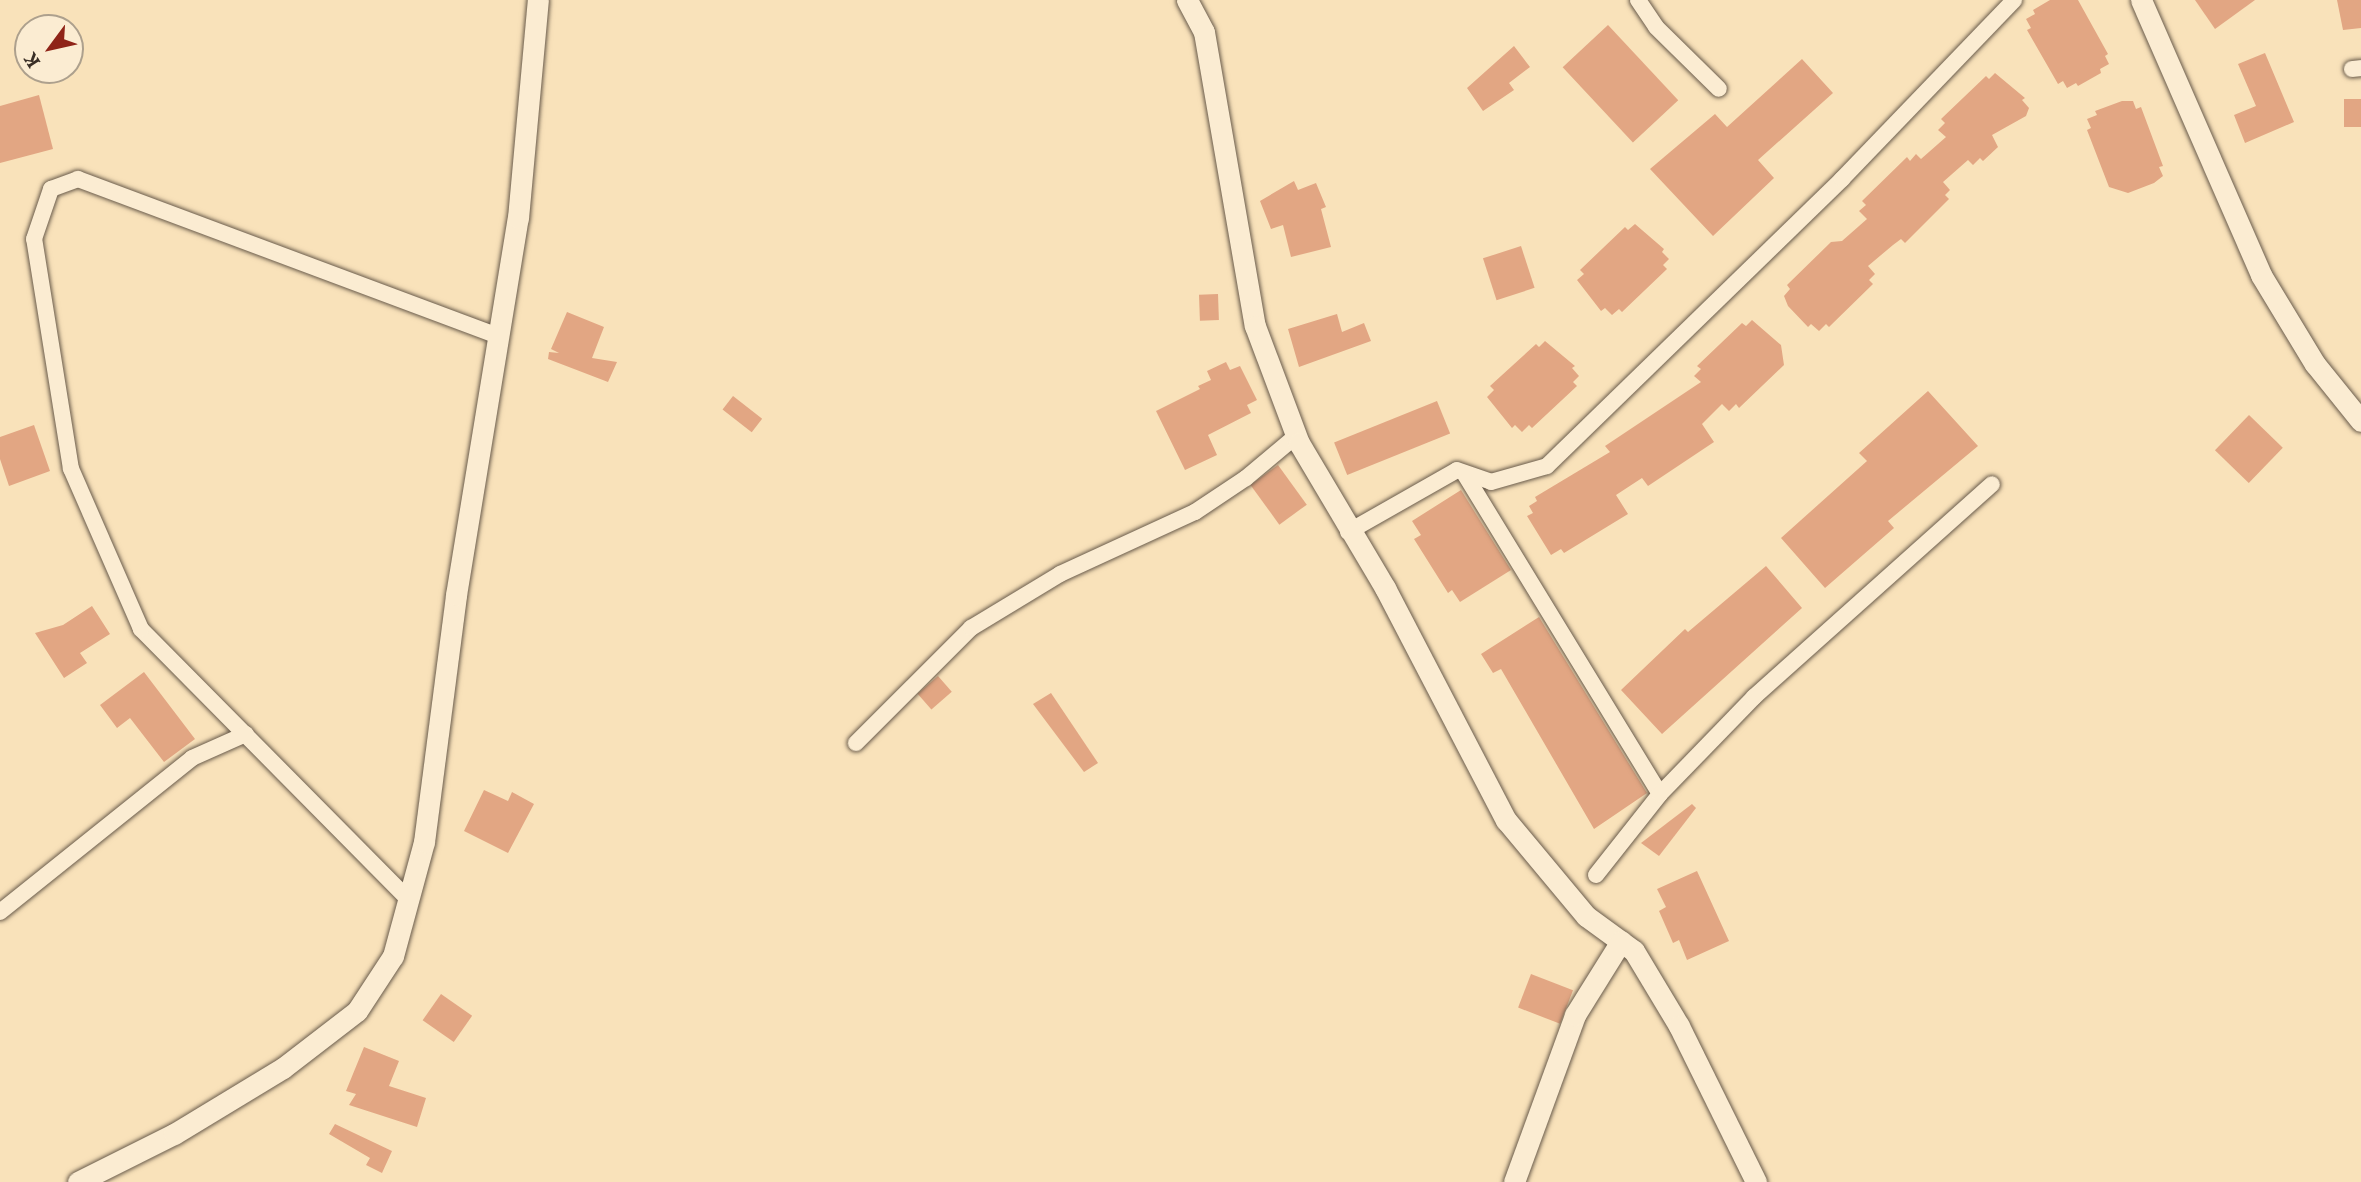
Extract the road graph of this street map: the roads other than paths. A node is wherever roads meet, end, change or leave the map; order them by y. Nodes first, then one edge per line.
1 (538, 0) edge
2 (1187, 0) edge
3 (1638, 0) edge
4 (2014, 0) edge
5 (2141, 0) edge
6 (1719, 89) dead end
7 (497, 336) junction
8 (2361, 421) edge
9 (1296, 436) junction
10 (1464, 473) junction
11 (1992, 484) dead end
12 (1348, 532) junction
13 (246, 734) junction
14 (856, 743) dead end
15 (1660, 794) junction
16 (1596, 874) dead end
17 (408, 900) junction
18 (0, 912) edge
19 (1621, 941) junction
20 (78, 1182) edge
21 (1514, 1182) edge
22 (1756, 1182) edge

1 - 7 street
2 - 9 street
3 - 6 street
4 - 10 street
5 - 8 street
7 - 13 street
7 - 17 street
9 - 12 street
9 - 14 street
10 - 12 street
10 - 15 street
11 - 15 street
12 - 19 street
13 - 17 street
13 - 18 street
15 - 16 street
17 - 20 street
19 - 21 street
19 - 22 street

